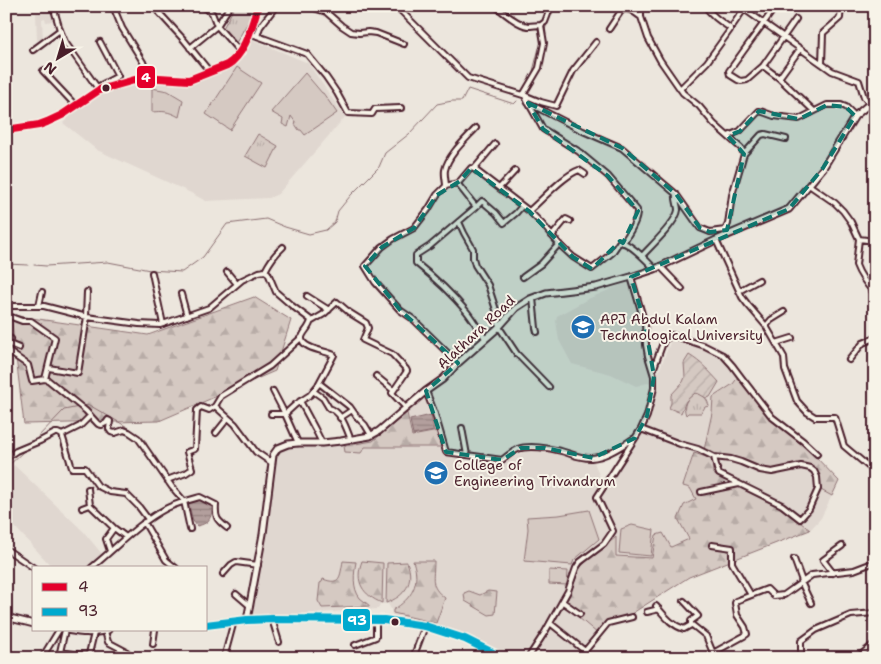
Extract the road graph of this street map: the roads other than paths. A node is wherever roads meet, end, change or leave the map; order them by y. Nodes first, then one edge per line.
1 (53, 6) edge
2 (112, 6) edge
3 (153, 6) edge
4 (203, 6) edge
5 (230, 6) edge
6 (258, 6) edge
7 (276, 6) edge
8 (308, 6) edge
9 (396, 6) edge
10 (495, 6) edge
11 (551, 6) edge
12 (641, 6) edge
13 (705, 6) edge
14 (776, 6) edge
15 (840, 6) edge
16 (745, 8) edge
17 (641, 17) junction
18 (796, 19) dead end
19 (764, 24) junction
20 (541, 25) junction
21 (733, 25) dead end
22 (217, 26) junction
23 (60, 30) junction
24 (610, 30) dead end
25 (249, 33) junction
26 (257, 36) junction
27 (784, 37) junction
28 (100, 42) dead end
29 (596, 42) dead end
30 (404, 44) dead end
31 (190, 48) junction
32 (800, 49) junction
33 (33, 50) dead end
34 (240, 52) junction
35 (822, 64) junction
36 (763, 66) junction
37 (43, 72) dead end
38 (210, 72) junction
39 (149, 78) junction
40 (779, 78) junction
41 (98, 89) junction
42 (680, 89) junction
43 (524, 96) junction
44 (875, 99) edge
45 (528, 103) junction
46 (869, 103) junction
47 (76, 106) junction
48 (402, 108) dead end
49 (814, 111) junction
50 (855, 116) junction
51 (476, 128) dead end
52 (6, 130) edge
53 (728, 136) junction
54 (786, 139) dead end
55 (495, 144) dead end
56 (744, 154) junction
57 (474, 169) junction
58 (515, 171) dead end
59 (585, 174) dead end
60 (457, 183) junction
61 (809, 185) junction
62 (446, 186) junction
63 (499, 188) junction
64 (676, 194) junction
65 (522, 206) junction
66 (476, 207) junction
67 (529, 211) junction
68 (459, 222) junction
69 (570, 222) dead end
70 (552, 236) junction
71 (859, 239) junction
72 (716, 240) junction
73 (875, 241) edge
74 (623, 243) junction
75 (559, 244) junction
76 (283, 247) dead end
77 (642, 256) junction
78 (657, 268) junction
79 (265, 271) junction
80 (227, 272) dead end
81 (152, 274) dead end
82 (522, 277) dead end
83 (631, 277) junction
84 (759, 280) dead end
85 (237, 284) junction
86 (682, 289) dead end
87 (739, 291) junction
88 (42, 292) dead end
89 (87, 292) dead end
90 (181, 294) dead end
91 (875, 294) edge
92 (308, 296) dead end
93 (533, 298) junction
94 (8, 306) edge
95 (39, 306) junction
96 (329, 310) junction
97 (784, 312) dead end
98 (6, 315) edge
99 (86, 316) junction
100 (187, 316) junction
101 (312, 321) junction
102 (164, 324) junction
103 (499, 326) junction
104 (766, 326) junction
105 (538, 332) dead end
106 (6, 336) edge
107 (302, 337) junction
108 (485, 338) junction
109 (792, 338) dead end
110 (875, 338) edge
111 (11, 339) dead end
112 (776, 343) junction
113 (19, 348) dead end
114 (850, 360) dead end
115 (458, 362) junction
116 (49, 368) junction
117 (652, 370) junction
118 (376, 376) dead end
119 (45, 379) junction
120 (319, 383) junction
121 (549, 387) dead end
122 (393, 390) junction
123 (274, 391) dead end
124 (313, 391) junction
125 (426, 391) junction
126 (300, 402) junction
127 (215, 406) junction
128 (406, 408) junction
129 (352, 410) junction
130 (271, 414) dead end
131 (285, 414) junction
132 (90, 416) junction
133 (228, 418) junction
134 (340, 418) junction
135 (462, 428) dead end
136 (641, 430) junction
137 (216, 433) dead end
138 (62, 435) junction
139 (371, 435) junction
140 (635, 438) junction
141 (351, 440) junction
142 (298, 443) junction
143 (322, 443) junction
144 (817, 454) dead end
145 (467, 455) junction
146 (714, 457) junction
147 (6, 458) edge
148 (272, 463) junction
149 (875, 472) edge
150 (167, 480) junction
151 (739, 484) junction
152 (88, 489) dead end
153 (701, 492) dead end
154 (184, 501) junction
155 (90, 505) junction
156 (82, 508) dead end
157 (148, 519) junction
158 (144, 522) junction
159 (114, 528) junction
160 (227, 528) dead end
161 (190, 529) dead end
162 (126, 537) junction
163 (712, 545) dead end
164 (842, 546) dead end
165 (6, 549) edge
166 (110, 550) junction
167 (794, 559) dead end
168 (875, 562) edge
169 (97, 563) junction
170 (93, 566) edge
171 (100, 566) edge
172 (174, 566) edge
173 (258, 566) junction
174 (32, 567) edge
175 (833, 572) junction
176 (223, 574) dead end
177 (802, 582) junction
178 (236, 594) dead end
179 (752, 595) junction
180 (684, 601) dead end
181 (562, 602) junction
182 (811, 603) dead end
183 (250, 606) junction
184 (703, 611) dead end
185 (647, 612) dead end
186 (875, 613) edge
187 (580, 614) dead end
188 (698, 616) junction
189 (6, 617) edge
190 (632, 617) dead end
191 (272, 619) junction
192 (247, 620) junction
193 (376, 620) junction
194 (234, 621) junction
195 (550, 623) junction
196 (32, 624) edge
197 (208, 625) edge
198 (691, 625) junction
199 (425, 626) junction
200 (57, 632) edge
201 (65, 632) edge
202 (76, 632) edge
203 (100, 632) edge
204 (107, 632) edge
205 (155, 632) edge
206 (94, 634) junction
207 (279, 642) dead end
208 (875, 643) edge
209 (153, 644) dead end
210 (355, 645) dead end
211 (585, 650) junction
212 (127, 652) dead end
213 (712, 655) edge
214 (43, 656) dead end
215 (494, 656) edge
216 (88, 657) edge
217 (224, 658) edge
218 (413, 658) edge
219 (500, 658) edge
220 (528, 658) edge
221 (579, 658) edge
222 (803, 658) edge
223 (857, 658) edge

1 - 23 street
2 - 39 street
3 - 31 street
4 - 22 street
5 - 22 street
6 - 25 street
7 - 26 street
8 - 30 street
9 - 43 street
10 - 20 street
11 - 20 street
12 - 17 street
13 - 42 street
14 - 19 street
15 - 35 street
16 - 19 street
16 - 21 street
17 - 24 street
17 - 42 street
18 - 27 street
19 - 27 street
19 - 36 street
20 - 43 street
22 - 31 street
22 - 34 street
23 - 33 street
23 - 41 street
25 - 26 street
25 - 34 street
26 - 48 street
27 - 32 street
27 - 36 street
28 - 41 street
29 - 43 street
31 - 38 street
32 - 35 street
32 - 40 street
34 - 38 street
35 - 46 street
36 - 40 street
37 - 47 street
38 - 39 street
39 - 41 street
40 - 49 street
41 - 47 street
42 - 53 street
43 - 45 street
44 - 46 street, Alathara Road
45 - 64 street
45 - 74 street
46 - 50 street, Alathara Road
47 - 52 street
49 - 50 street
49 - 53 street
50 - 61 street, Alathara Road
51 - 62 street
53 - 56 street
54 - 56 street
55 - 57 street
56 - 64 street
57 - 60 street
57 - 63 street
58 - 63 street
59 - 67 street
60 - 62 street
60 - 66 street
61 - 71 street
61 - 72 street, Alathara Road
62 - 115 street
63 - 65 street
64 - 77 street
65 - 66 street
65 - 67 street
66 - 68 street
67 - 70 street
68 - 103 street
68 - 108 street
69 - 70 street
70 - 75 street
71 - 73 street
71 - 91 street
72 - 78 street, Alathara Road
72 - 87 street
74 - 75 street
74 - 77 street
75 - 82 street
76 - 79 street
77 - 78 street
78 - 83 street, Alathara Road
78 - 86 street
79 - 85 street
79 - 101 street
80 - 85 street
81 - 102 street
83 - 93 street, Alathara Road
83 - 117 street
84 - 87 street
85 - 100 street
87 - 104 street
88 - 95 street
89 - 99 street
90 - 100 street
92 - 96 street
93 - 103 street, Alathara Road
93 - 105 street
94 - 95 street
94 - 98 street
95 - 99 street
96 - 101 street
96 - 122 street
97 - 104 street
98 - 116 street
99 - 102 street
99 - 116 street
100 - 102 street
101 - 107 street
103 - 108 street, Alathara Road
103 - 121 street
104 - 112 street
106 - 111 street
107 - 120 street
107 - 127 street
108 - 115 street, Alathara Road
109 - 112 street
110 - 114 street
112 - 149 street
113 - 119 street
115 - 125 street, Alathara Road
116 - 119 street
117 - 136 street
117 - 144 street
118 - 122 street
119 - 132 street
120 - 124 street
120 - 129 street
122 - 128 street
123 - 131 street
124 - 126 street
124 - 134 street
125 - 128 street, Alathara Road
125 - 145 street
126 - 131 street
126 - 143 street
127 - 133 street
127 - 150 street
128 - 139 street, Alathara Road
129 - 134 street
129 - 139 street
130 - 131 street
131 - 142 street
132 - 138 street
132 - 150 street
133 - 137 street
133 - 148 street
134 - 141 street
135 - 145 street
136 - 140 street
136 - 146 street
138 - 147 street
138 - 157 street
139 - 141 street, Alathara Road
140 - 145 street
140 - 181 street
141 - 143 street, Alathara Road
142 - 143 street, Alathara Road
142 - 148 street, Alathara Road
146 - 151 street
146 - 151 street
148 - 173 street
150 - 154 street
151 - 153 street
152 - 155 street
154 - 157 street
154 - 160 street
154 - 161 street
155 - 156 street
155 - 159 street
157 - 158 street
158 - 162 street
158 - 172 street
159 - 162 street
159 - 166 street
162 - 166 street
163 - 179 street
164 - 175 street
165 - 174 street
166 - 169 street
167 - 177 street
168 - 175 street
169 - 170 street
169 - 171 street
173 - 176 street
173 - 183 street
175 - 177 street
177 - 179 street
177 - 182 street
178 - 183 street
179 - 213 street
180 - 188 street
181 - 187 street
181 - 195 street
183 - 192 street
184 - 188 street
185 - 198 street
186 - 222 street
188 - 198 street
189 - 196 street
190 - 211 street
191 - 192 street
191 - 193 street
191 - 207 street
192 - 194 street
193 - 199 street
193 - 210 street
194 - 197 street
194 - 217 street
195 - 211 street
195 - 220 street
198 - 213 street
199 - 215 street
199 - 218 street
200 - 214 street
201 - 216 street
202 - 206 street
203 - 206 street
204 - 212 street
205 - 209 street
206 - 216 street
208 - 223 street
211 - 221 street
215 - 219 street

